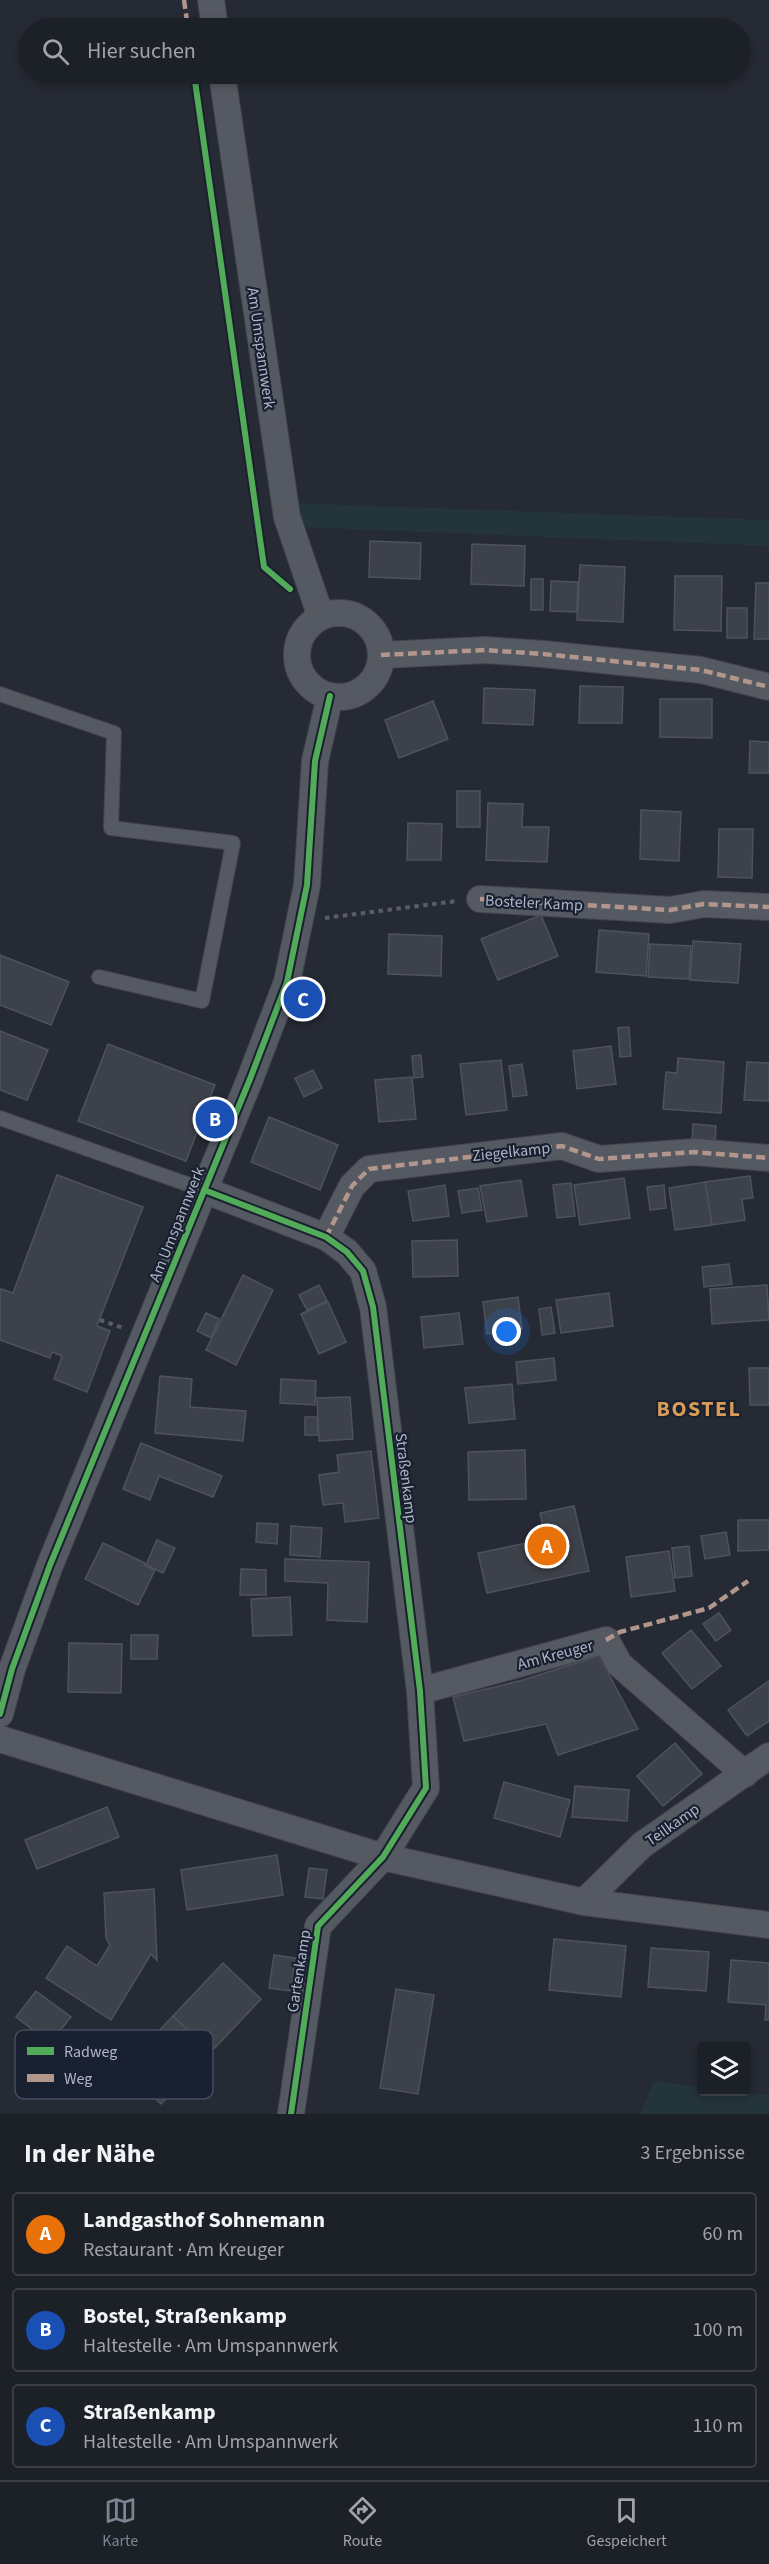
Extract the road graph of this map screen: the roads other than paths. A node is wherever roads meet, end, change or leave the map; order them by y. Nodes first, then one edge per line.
1 (211, 0) edge
2 (214, 18) edge
3 (223, 84) edge
4 (321, 617) junction
5 (381, 655) junction
6 (769, 687) edge
7 (0, 694) edge
8 (330, 696) junction
9 (480, 899) road end
10 (769, 907) edge
11 (99, 976) dead end
12 (0, 1118) edge
13 (769, 1158) edge
14 (204, 1190) junction
15 (326, 1237) junction
16 (420, 1690) junction
17 (0, 1714) edge
18 (0, 1739) edge
19 (769, 1756) edge
20 (745, 1774) junction
21 (383, 1857) junction
22 (584, 1902) junction
23 (769, 1925) edge
24 (291, 2114) edge

1 - 2 street
3 - 4 street, Am Umspannwerk
4 - 5 street
4 - 8 street
5 - 6 street
5 - 8 street
7 - 11 lane
8 - 14 street, Am Umspannwerk
9 - 10 street, Bosteler Kamp
12 - 14 lane
13 - 15 street, Ziegelkamp
14 - 15 street, Straßenkamp
14 - 17 street, Am Umspannwerk
15 - 16 street, Straßenkamp
16 - 20 street, Am Kreuger
16 - 21 street, Straßenkamp
18 - 21 street
19 - 20 street, Teilkamp
20 - 22 street, Teilkamp
21 - 22 street
21 - 24 street, Gartenkamp
22 - 23 street

